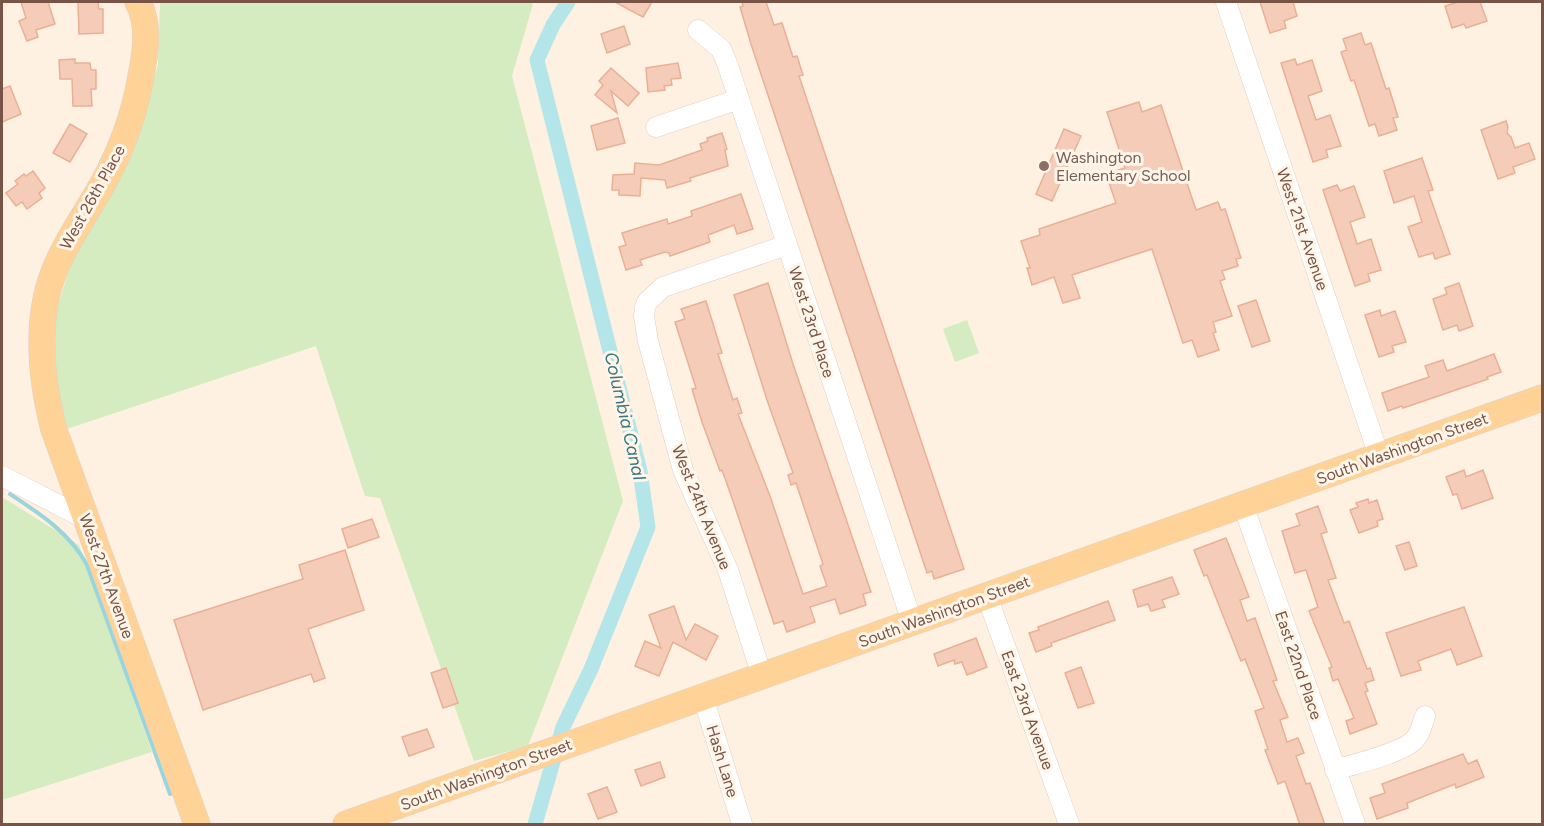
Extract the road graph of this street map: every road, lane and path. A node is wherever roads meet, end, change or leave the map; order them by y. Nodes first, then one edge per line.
1 (138, 2) edge
2 (1226, 2) edge
3 (698, 30) dead end
4 (739, 99) junction
5 (656, 127) dead end
6 (787, 245) junction
7 (42, 323) joint
8 (1542, 398) edge
9 (1379, 456) junction
10 (2, 476) edge
11 (1243, 505) junction
12 (86, 519) junction
13 (987, 596) junction
14 (912, 622) junction
15 (762, 676) junction
16 (703, 697) junction
17 (1425, 716) dead end
18 (1335, 770) junction
19 (197, 825) edge
20 (346, 825) edge
21 (742, 825) edge
22 (1069, 825) edge
23 (1355, 825) edge

1 - 7 main road, West 26th Place
2 - 9 street, West 21st Avenue
3 - 4 street, West 23rd Place
4 - 5 street
4 - 6 street, West 23rd Place
6 - 14 street, West 23rd Place
6 - 15 street, West 24th Avenue
7 - 12 main road, West 27th Avenue
8 - 9 main road, South Washington Street
9 - 11 main road, South Washington Street
10 - 12 street
11 - 13 main road, South Washington Street
11 - 18 street, East 22nd Place
12 - 19 main road, West 27th Avenue
13 - 14 main road, South Washington Street
13 - 22 street, East 23rd Avenue
14 - 15 main road, South Washington Street
15 - 16 main road, South Washington Street
16 - 20 main road, South Washington Street
16 - 21 street, Hash Lane
17 - 18 street
18 - 23 street, East 22nd Place

